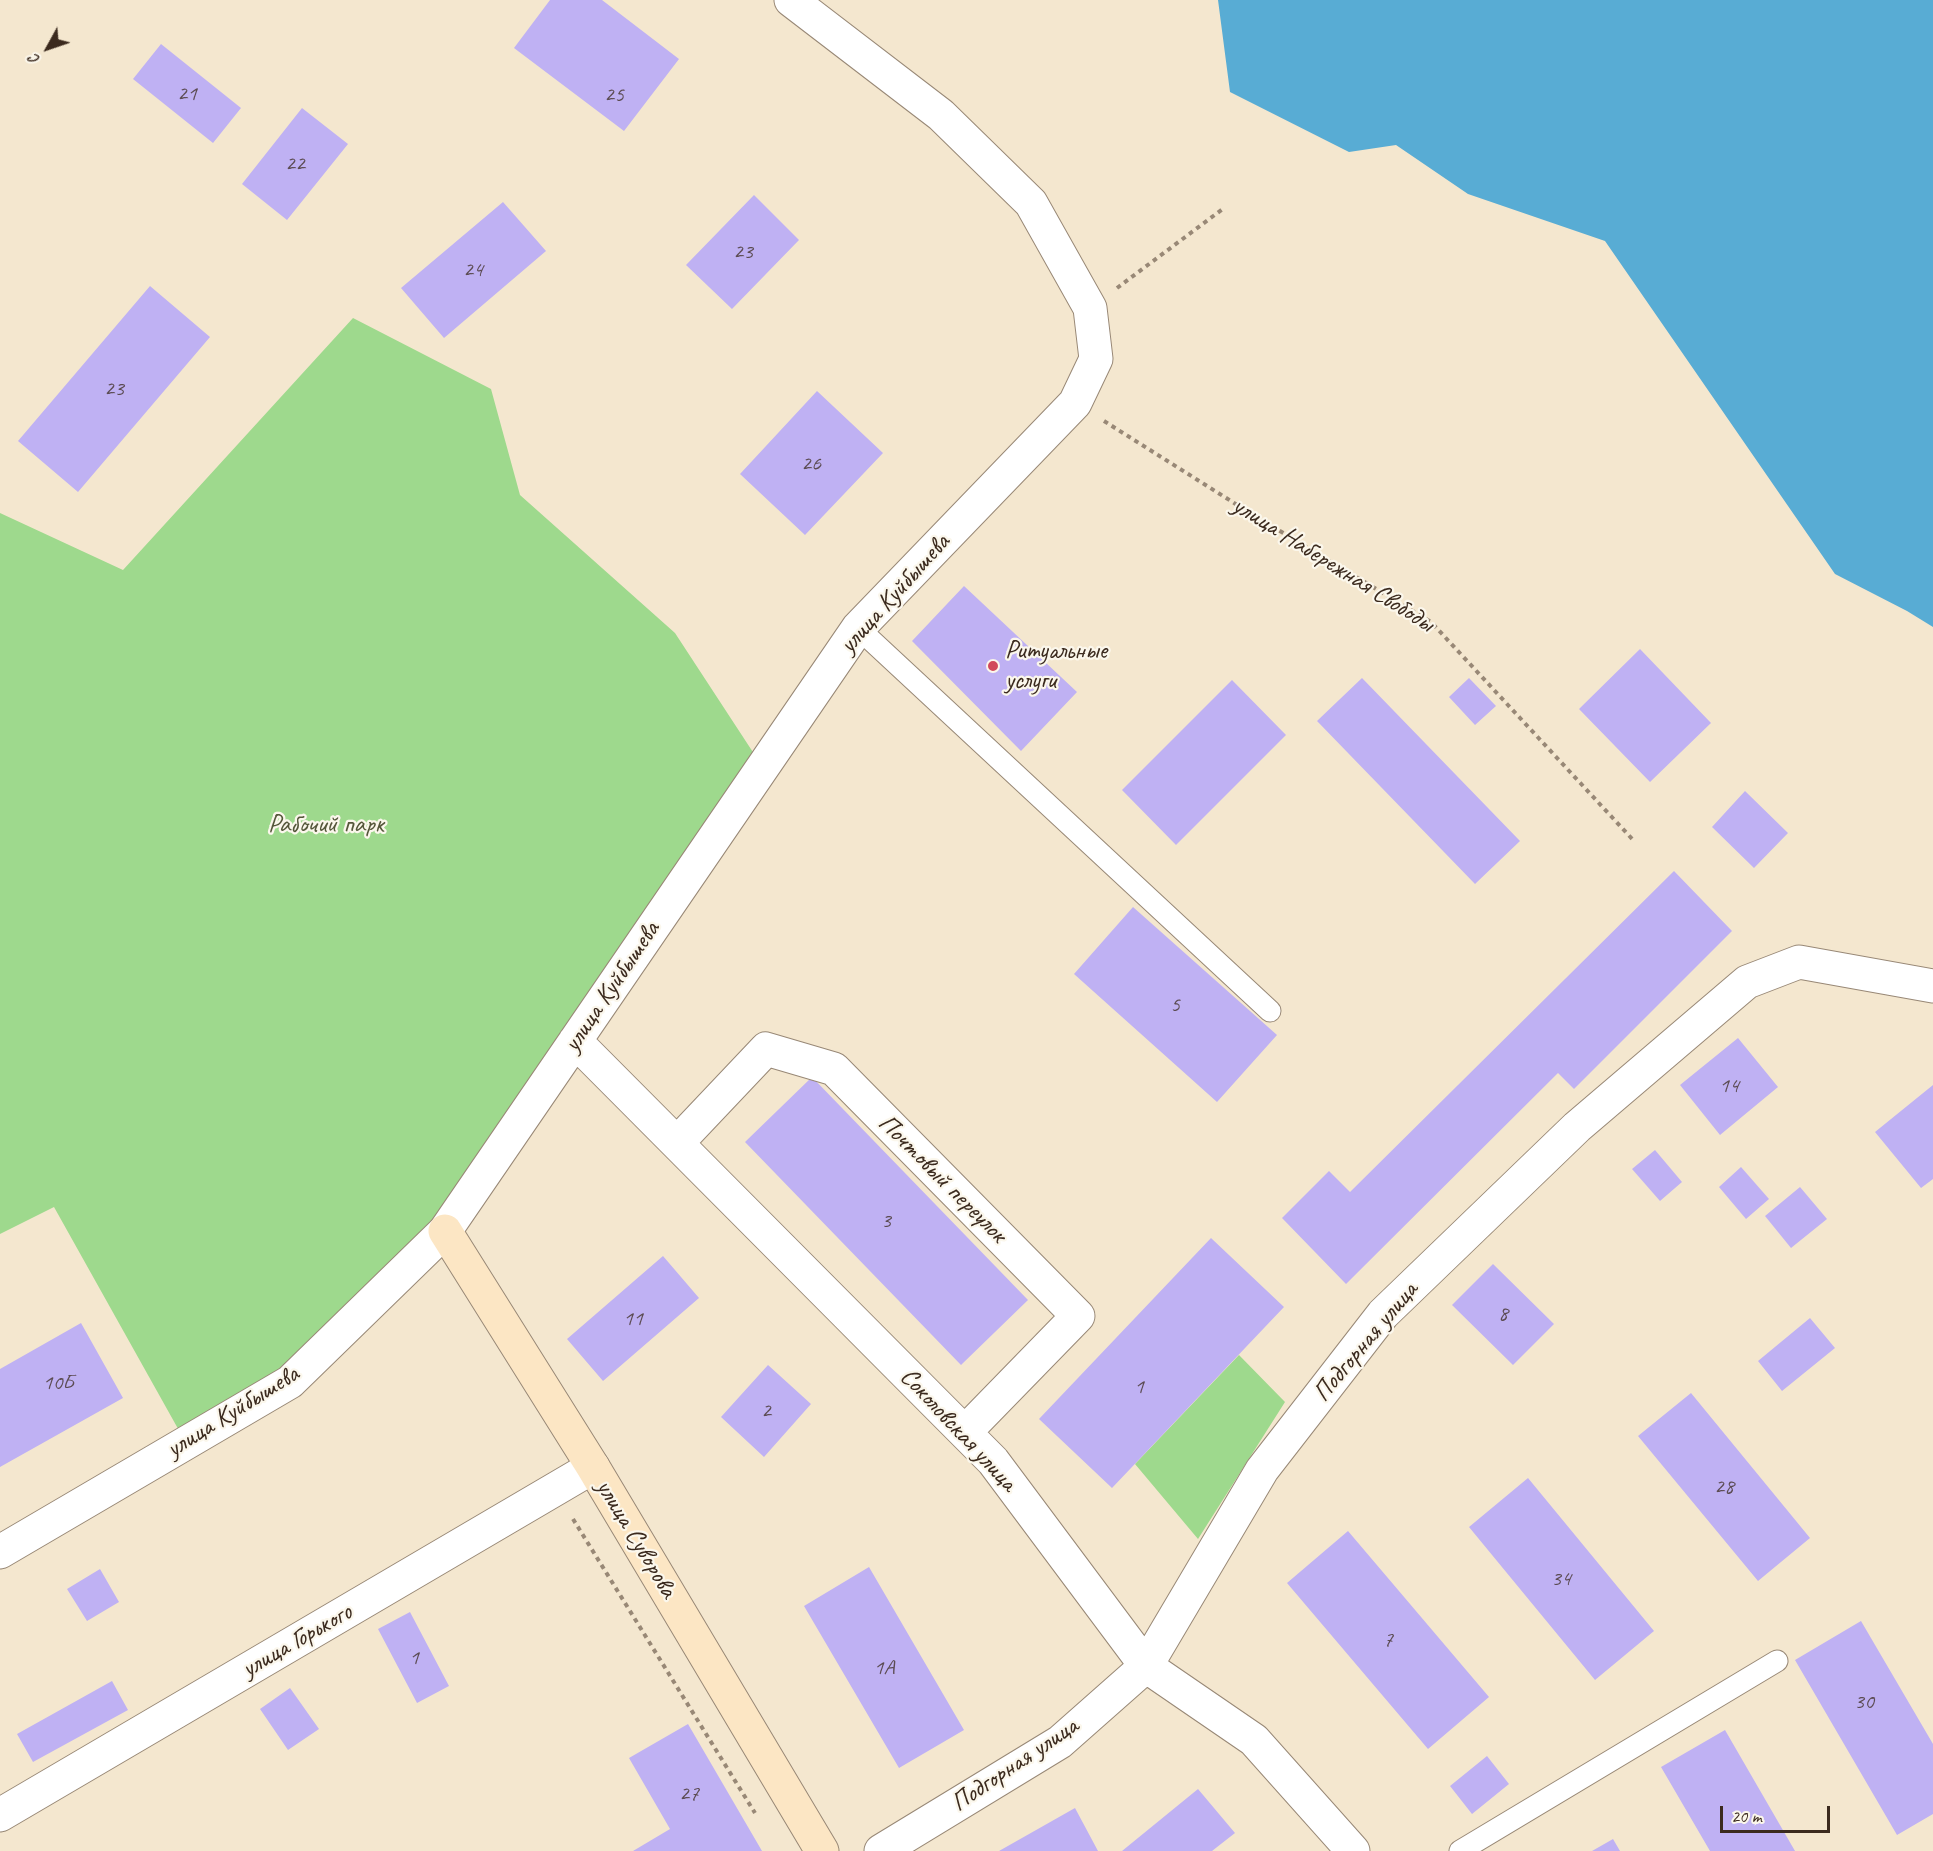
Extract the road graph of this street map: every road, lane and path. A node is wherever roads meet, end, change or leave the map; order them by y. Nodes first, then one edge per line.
1 (791, 0) edge
2 (1224, 208) dead end
3 (1090, 308) junction
4 (1075, 403) junction
5 (858, 628) junction
6 (1635, 842) dead end
7 (1933, 986) edge
8 (1270, 1011) dead end
9 (575, 1041) junction
10 (677, 1143) junction
11 (445, 1231) junction
12 (965, 1432) junction
13 (593, 1467) junction
14 (555, 1490) junction
15 (0, 1552) edge
16 (1777, 1661) dead end
17 (1146, 1666) junction
18 (0, 1815) edge
19 (760, 1821) dead end
20 (822, 1851) edge
21 (881, 1851) edge
22 (1353, 1851) edge
23 (1460, 1851) edge

1 - 3 street
2 - 3 path
3 - 4 street, улица Куйбышева
4 - 5 street, улица Куйбышева
4 - 6 path, улица Набережная Свободы
5 - 8 lane
5 - 9 street, улица Куйбышева
7 - 17 street, Подгорная улица
9 - 10 street, Соколовская улица
9 - 11 street, улица Куйбышева
10 - 12 street, Соколовская улица
10 - 12 street, Почтовый переулок
11 - 13 street, улица Суворова
11 - 15 street, улица Куйбышева
12 - 17 street, Соколовская улица
13 - 14 street, улица Горького
13 - 20 street, улица Суворова
14 - 18 street, улица Горького
14 - 19 path
16 - 23 lane
17 - 21 street, Подгорная улица
17 - 22 street, Соколовская улица

